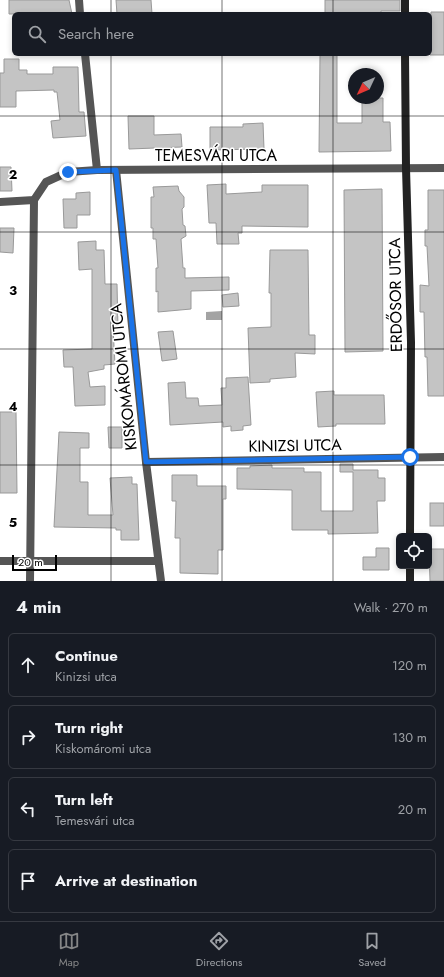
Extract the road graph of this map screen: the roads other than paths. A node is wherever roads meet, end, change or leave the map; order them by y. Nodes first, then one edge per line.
1 (79, 0) edge
2 (405, 0) edge
3 (80, 12) edge
4 (405, 12) edge
5 (85, 56) edge
6 (405, 56) edge
7 (406, 168) junction
8 (444, 168) edge
9 (97, 170) junction
10 (116, 170) junction
11 (34, 200) junction
12 (0, 202) edge
13 (410, 457) junction
14 (444, 457) edge
15 (146, 462) junction
16 (410, 533) edge
17 (0, 561) edge
18 (29, 561) junction
19 (158, 561) junction
20 (410, 569) edge
21 (30, 581) edge
22 (161, 581) edge
23 (410, 581) edge

1 - 3 street
2 - 4 street
5 - 9 street
6 - 7 street, ERDŐSOR UTCA
7 - 8 street, TEMESVÁRI UTCA
7 - 10 street, TEMESVÁRI UTCA
7 - 13 street, ERDŐSOR UTCA
9 - 10 street, TEMESVÁRI UTCA
9 - 11 street, TEMESVÁRI UTCA
10 - 15 street, KISKOMÁROMI UTCA
11 - 12 street
11 - 18 street
13 - 14 street, KINIZSI UTCA
13 - 15 street, KINIZSI UTCA
13 - 16 street, ERDŐSOR UTCA
15 - 19 street, KISKOMÁROMI UTCA
17 - 18 street
18 - 19 street
18 - 21 street
19 - 22 street, KISKOMÁROMI UTCA
20 - 23 street

